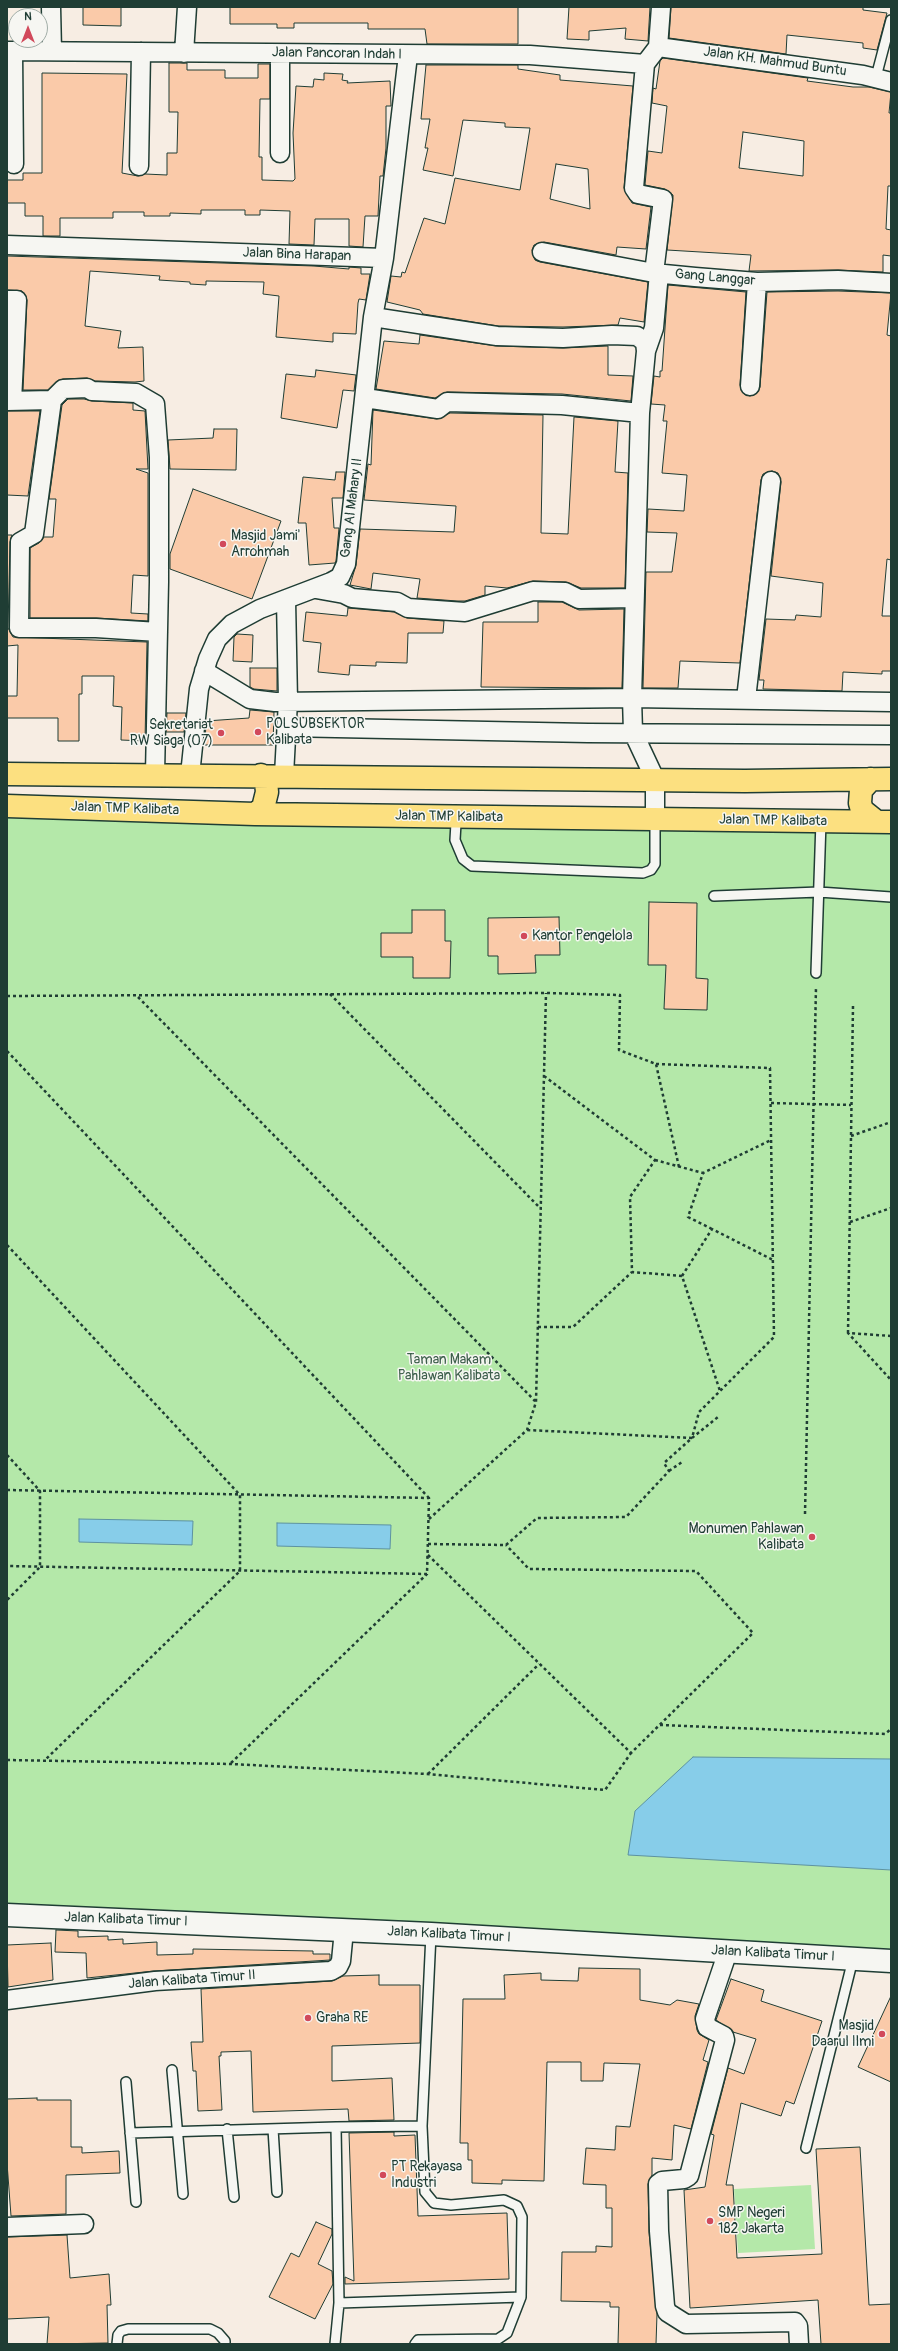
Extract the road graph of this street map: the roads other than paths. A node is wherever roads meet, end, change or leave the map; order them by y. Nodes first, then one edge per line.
1 (51, 7) edge
2 (187, 7) edge
3 (661, 7) edge
4 (891, 20) edge
5 (658, 46) junction
6 (10, 51) edge
7 (52, 52) junction
8 (141, 52) junction
9 (184, 53) junction
10 (280, 54) junction
11 (408, 55) junction
12 (645, 64) junction
13 (883, 79) edge
14 (280, 153) dead end
15 (14, 164) dead end
16 (139, 166) dead end
17 (7, 245) edge
18 (542, 252) dead end
19 (384, 258) junction
20 (657, 273) junction
21 (757, 282) junction
22 (891, 283) edge
23 (7, 300) edge
24 (373, 317) junction
25 (646, 351) junction
26 (750, 386) dead end
27 (365, 398) junction
28 (52, 400) junction
29 (10, 401) edge
30 (640, 413) junction
31 (771, 480) dead end
32 (315, 588) junction
33 (634, 598) junction
34 (286, 600) junction
35 (158, 632) junction
36 (204, 670) junction
37 (632, 698) junction
38 (746, 699) junction
39 (288, 701) junction
40 (891, 702) edge
41 (286, 727) junction
42 (633, 732) junction
43 (891, 735) edge
44 (7, 774) edge
45 (155, 774) junction
46 (190, 775) junction
47 (261, 775) junction
48 (284, 775) junction
49 (655, 779) junction
50 (881, 779) edge
51 (7, 806) edge
52 (255, 814) junction
53 (655, 819) junction
54 (821, 821) junction
55 (884, 822) edge
56 (456, 823) dead end
57 (820, 892) junction
58 (714, 896) dead end
59 (891, 897) edge
60 (816, 973) road end
61 (7, 1915) edge
62 (344, 1930) junction
63 (431, 1934) junction
64 (728, 1951) junction
65 (854, 1959) junction
66 (891, 1961) edge
67 (7, 2000) edge
68 (172, 2070) dead end
69 (126, 2082) dead end
70 (422, 2126) junction
71 (336, 2127) junction
72 (227, 2129) junction
73 (273, 2129) junction
74 (177, 2131) junction
75 (130, 2132) junction
76 (806, 2148) dead end
77 (277, 2192) dead end
78 (182, 2194) dead end
79 (234, 2197) dead end
80 (136, 2202) dead end
81 (84, 2224) dead end
82 (7, 2228) edge
83 (521, 2297) junction
84 (339, 2303) junction
85 (117, 2344) edge
86 (225, 2344) edge
87 (335, 2344) edge
88 (415, 2344) edge
89 (799, 2344) edge

1 - 7 street
2 - 9 street
3 - 5 street
4 - 13 lane
5 - 12 street
5 - 13 street, Jalan KH. Mahmud Buntu
6 - 7 street, Jalan Pancoran Indah I
6 - 15 street
7 - 8 street, Jalan Pancoran Indah I
8 - 9 street, Jalan Pancoran Indah I
8 - 16 street
9 - 10 street, Jalan Pancoran Indah I
10 - 11 street, Jalan Pancoran Indah I
10 - 14 street
11 - 12 street, Jalan Pancoran Indah I
11 - 19 street
12 - 20 street
17 - 19 street, Jalan Bina Harapan
18 - 20 street, Gang Langgar
19 - 24 street, Gang Al Mahary II
20 - 21 street, Gang Langgar
20 - 25 street
21 - 22 street, Gang Langgar
21 - 26 street
23 - 29 street
24 - 25 street
24 - 27 street, Gang Al Mahary II
25 - 30 street
27 - 30 street
27 - 32 street, Gang Al Mahary II
28 - 29 street
28 - 35 street
28 - 35 street
30 - 33 street
31 - 38 street
32 - 33 street
32 - 34 street, Gang Al Mahary II
33 - 37 street
34 - 36 street, Gang Al Mahary II
34 - 39 street
35 - 45 street
36 - 39 street
36 - 46 street, Gang Al Mahary II
37 - 38 street
37 - 39 street
37 - 42 street
38 - 40 street
39 - 41 street
41 - 42 street
41 - 48 street
42 - 43 street
42 - 49 street
44 - 45 main road
45 - 46 main road
46 - 47 main road
47 - 48 main road
47 - 52 main road
48 - 49 main road
49 - 50 main road
49 - 53 street
50 - 55 main road
51 - 52 main road, Jalan TMP Kalibata
52 - 53 main road, Jalan TMP Kalibata
53 - 54 main road, Jalan TMP Kalibata
53 - 56 lane
54 - 55 main road, Jalan TMP Kalibata
54 - 57 lane
57 - 58 lane
57 - 59 lane
57 - 60 lane
61 - 62 street, Jalan Kalibata Timur I
62 - 63 street, Jalan Kalibata Timur I
62 - 67 street, Jalan Kalibata Timur II
63 - 64 street, Jalan Kalibata Timur I
63 - 70 lane
64 - 65 street, Jalan Kalibata Timur I
64 - 89 street
65 - 66 street, Jalan Kalibata Timur I
65 - 76 lane
68 - 74 lane
69 - 75 lane
70 - 71 lane
70 - 83 lane
71 - 73 lane
71 - 84 lane
72 - 73 lane
72 - 74 lane
72 - 79 lane
73 - 77 lane
74 - 75 lane
74 - 78 lane
75 - 80 lane
81 - 82 street
83 - 84 lane
83 - 88 lane
84 - 87 lane
85 - 86 lane

